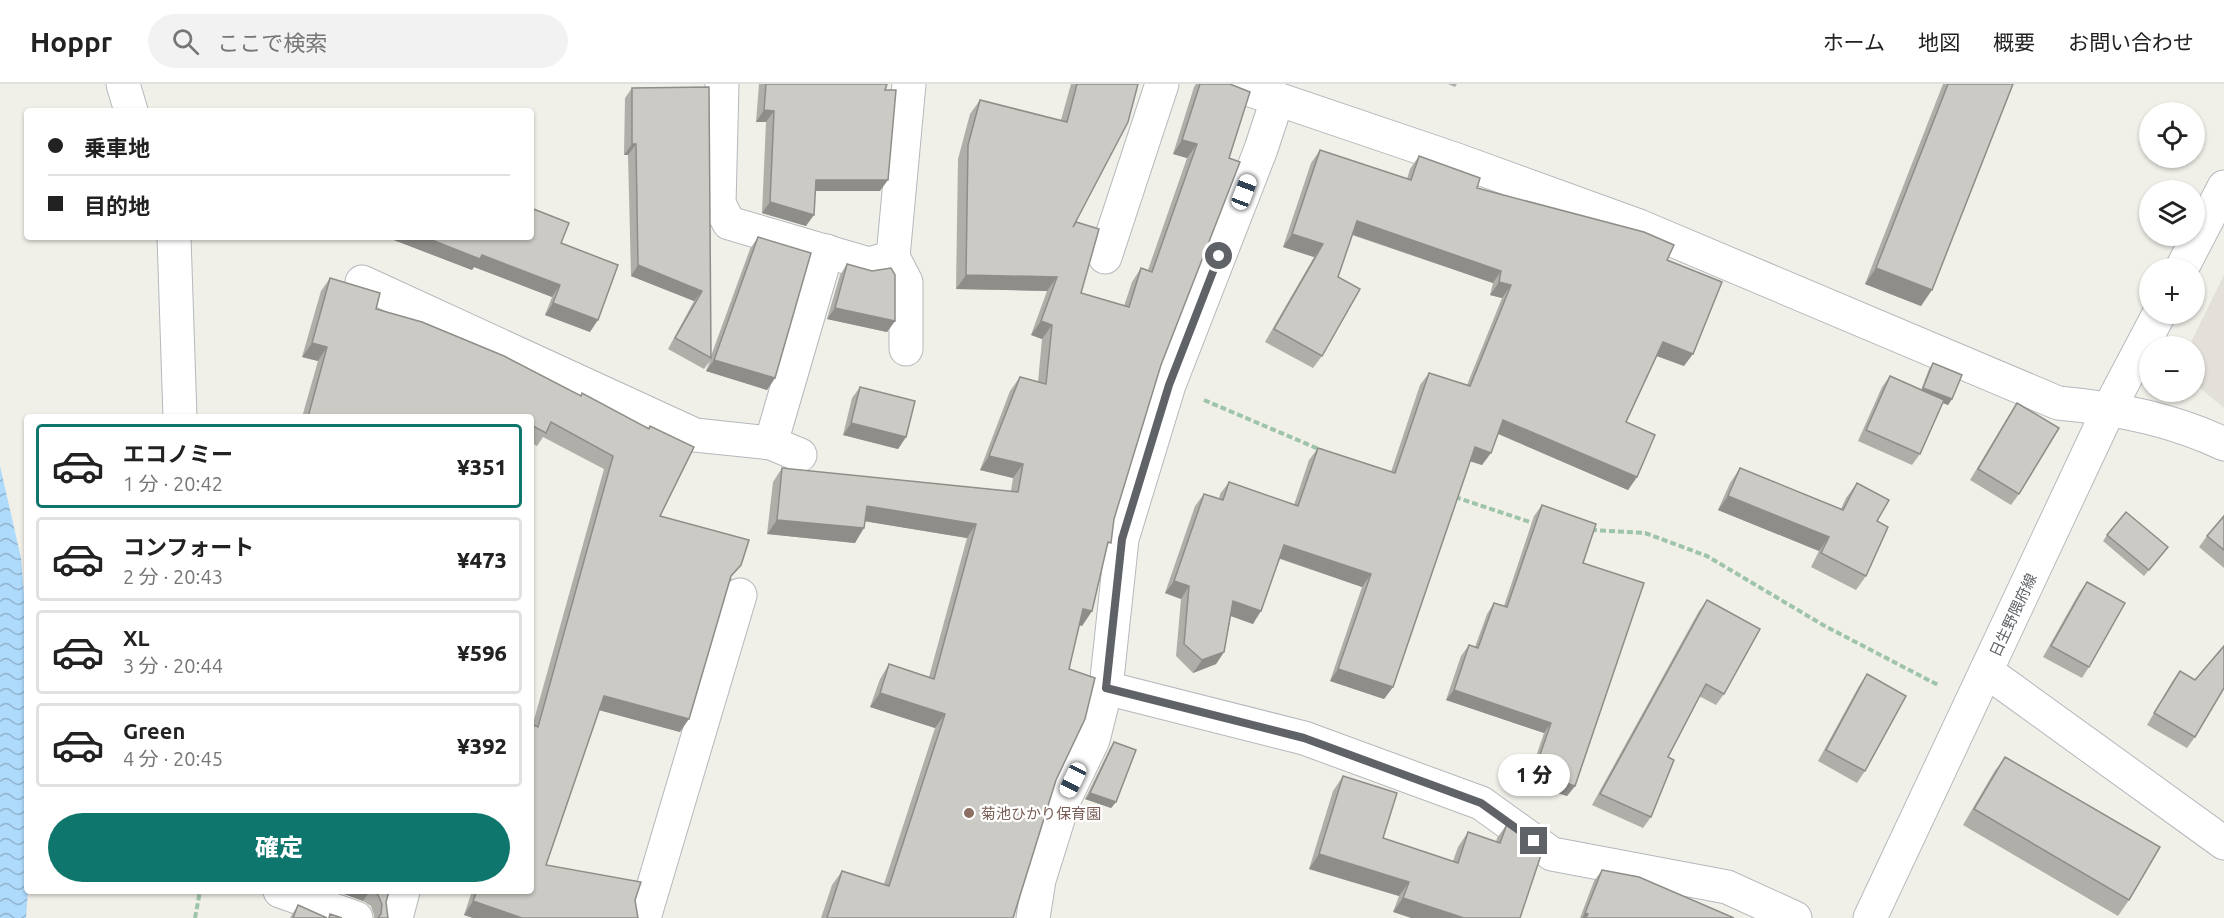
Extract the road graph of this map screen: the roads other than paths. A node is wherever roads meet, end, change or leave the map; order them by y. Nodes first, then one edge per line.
1 (123, 84) edge
2 (722, 84) edge
3 (909, 84) edge
4 (1162, 84) edge
5 (1233, 84) edge
6 (1277, 100) junction
7 (130, 108) edge
8 (2224, 187) edge
9 (174, 240) edge
10 (827, 251) junction
11 (892, 256) junction
12 (1105, 257) dead end
13 (2187, 258) edge
14 (362, 282) dead end
15 (2154, 324) edge
16 (906, 349) dead end
17 (2110, 407) junction
18 (180, 414) edge
19 (2224, 444) edge
20 (740, 595) dead end
21 (1986, 671) junction
22 (1106, 688) junction
23 (2224, 843) edge
24 (294, 894) edge
25 (402, 894) edge
26 (356, 918) edge
27 (396, 918) edge
28 (644, 918) edge
29 (1033, 918) edge
30 (1795, 918) edge
31 (1870, 918) edge

1 - 7 street
2 - 10 street
3 - 11 street
4 - 12 street
5 - 6 street
6 - 17 street
6 - 22 street
8 - 13 street
9 - 18 street
10 - 11 street
10 - 14 street
11 - 16 street
15 - 17 street, 日生野隈府線
17 - 19 street
17 - 21 street, 日生野隈府線
20 - 28 street
21 - 23 street
21 - 31 street, 日生野隈府線
22 - 29 street
22 - 30 street
24 - 26 street
25 - 27 street

